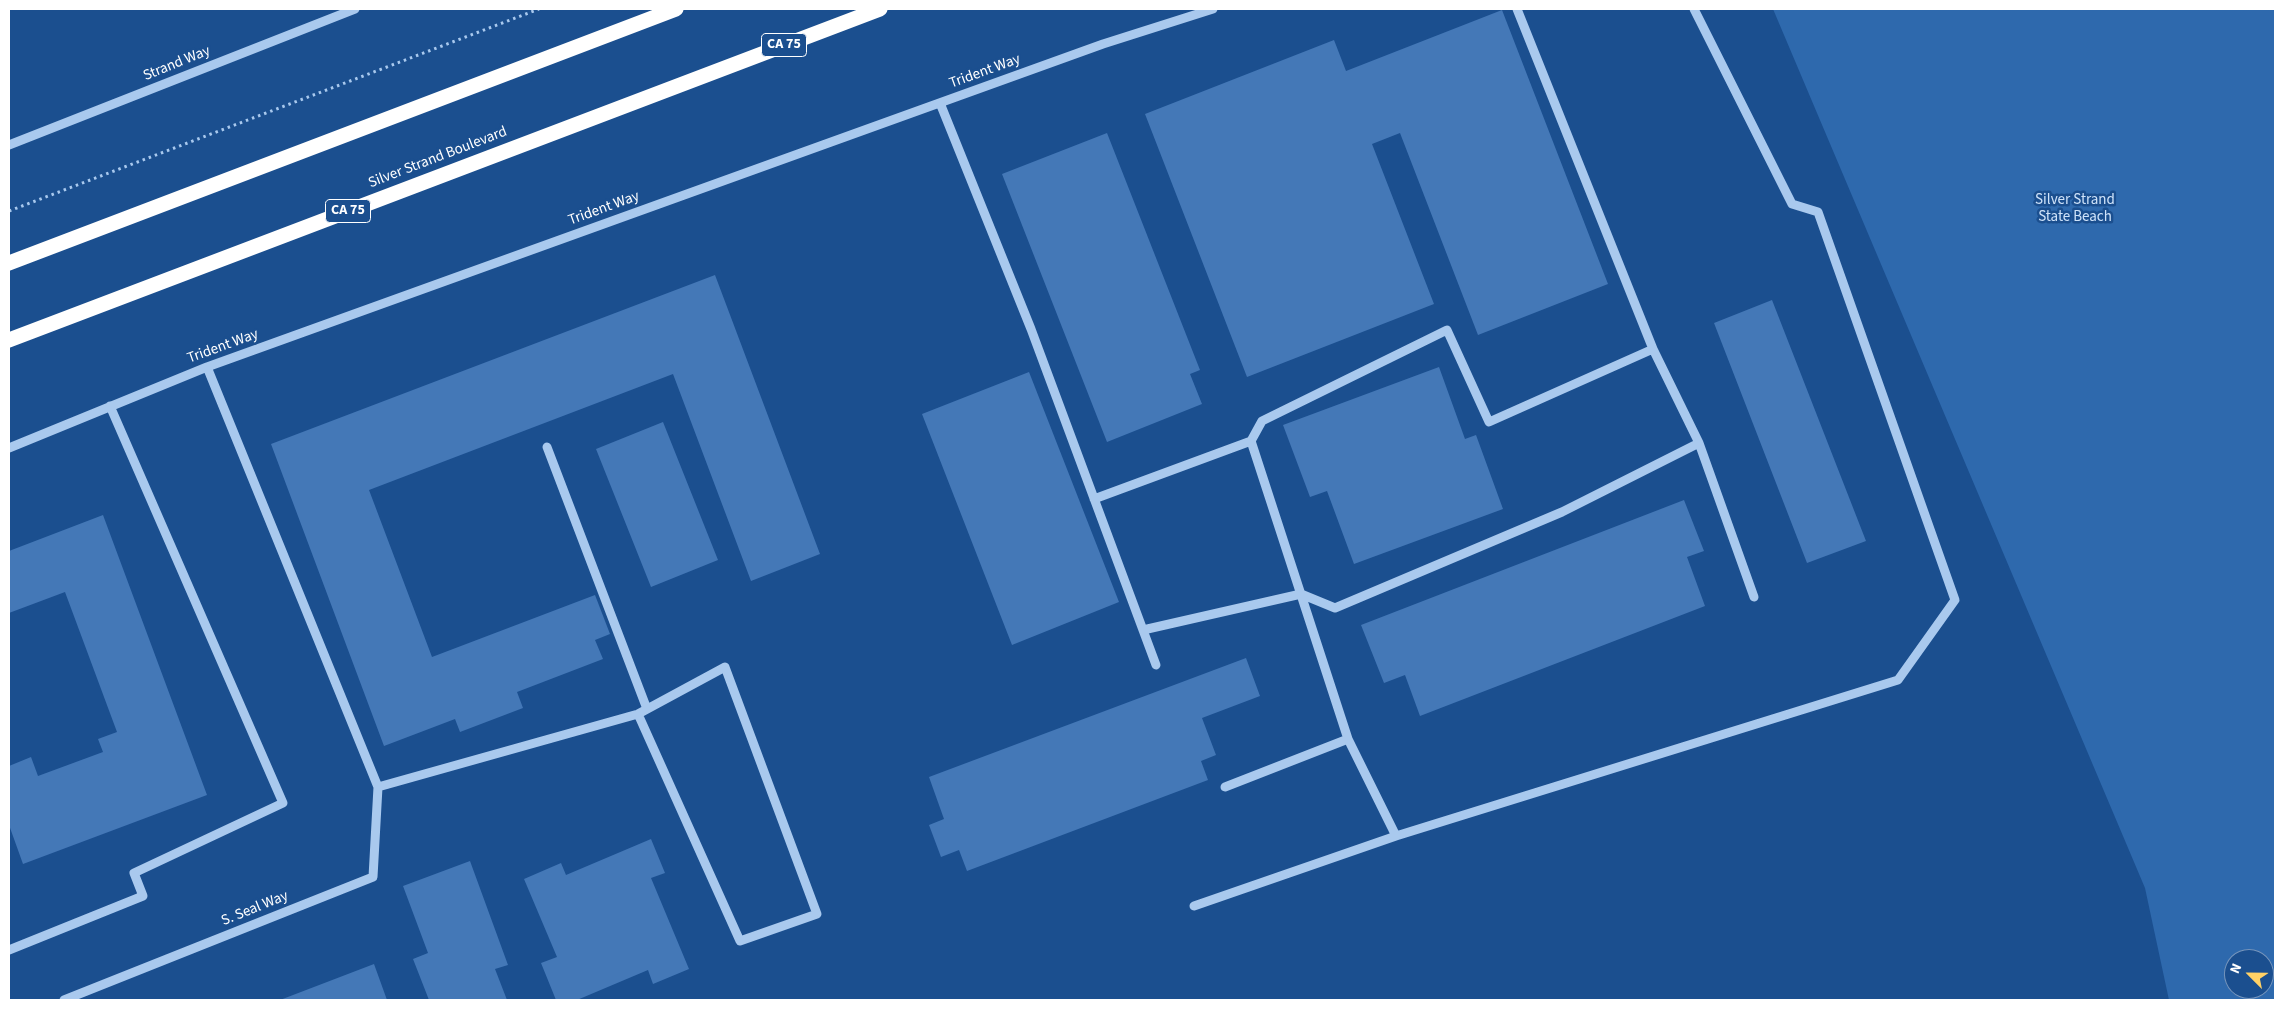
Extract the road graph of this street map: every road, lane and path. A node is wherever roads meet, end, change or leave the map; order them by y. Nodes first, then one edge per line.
1 (355, 9) edge
2 (539, 9) edge
3 (676, 9) edge
4 (880, 9) edge
5 (1213, 9) edge
6 (1517, 9) edge
7 (1694, 9) edge
8 (940, 103) junction
9 (9, 145) edge
10 (9, 211) edge
11 (9, 263) edge
12 (9, 340) edge
13 (1654, 348) junction
14 (207, 367) junction
15 (110, 406) junction
16 (1251, 441) junction
17 (1699, 443) junction
18 (547, 447) dead end
19 (9, 448) edge
20 (1094, 499) junction
21 (1301, 594) junction
22 (1754, 597) dead end
23 (1143, 630) junction
24 (1156, 665) dead end
25 (647, 709) junction
26 (638, 714) junction
27 (1348, 738) junction
28 (378, 787) junction
29 (1225, 787) dead end
30 (1396, 836) junction
31 (1194, 906) dead end
32 (9, 950) edge
33 (64, 1000) edge

1 - 9 street, Strand Way
2 - 10 path
3 - 11 highway
4 - 12 highway, Silver Strand Boulevard / CA 75
5 - 8 street, Trident Way
6 - 13 street
7 - 30 street
8 - 14 street, Trident Way
8 - 20 street
13 - 16 street
13 - 17 street
14 - 15 street, Trident Way
14 - 28 street
15 - 19 street, Trident Way
15 - 32 street
16 - 20 street
16 - 21 street
17 - 21 street
17 - 22 street
18 - 25 street
20 - 23 street
21 - 23 street
21 - 27 street
23 - 24 street
25 - 26 street
25 - 26 street
26 - 28 street
27 - 29 street
27 - 30 street
28 - 33 street, S. Seal Way
30 - 31 street

